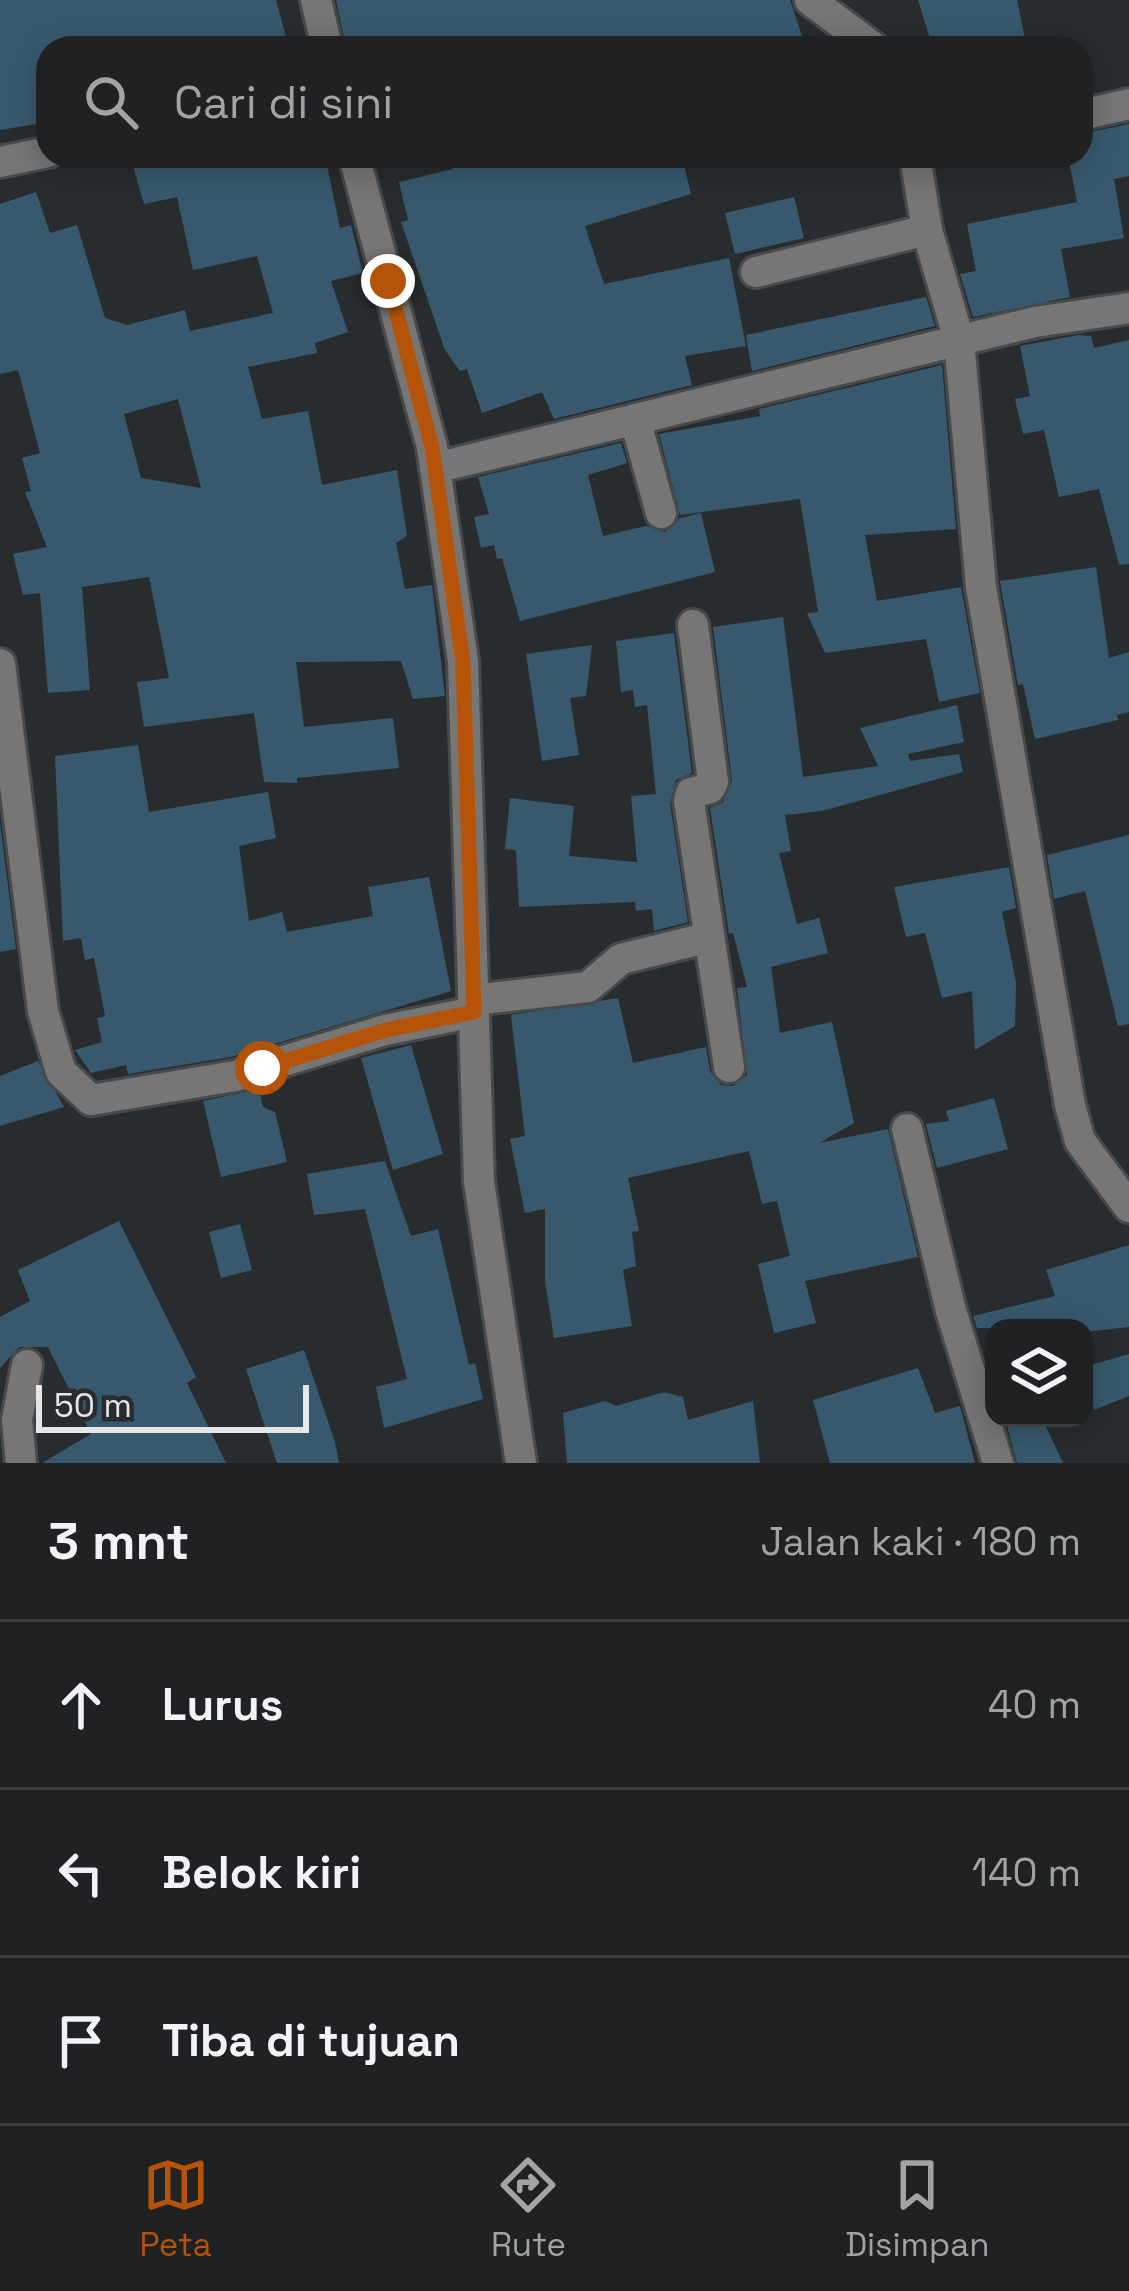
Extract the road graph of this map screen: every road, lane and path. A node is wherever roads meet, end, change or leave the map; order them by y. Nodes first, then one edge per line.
1 (316, 0) edge
2 (810, 0) edge
3 (324, 36) edge
4 (858, 36) edge
5 (1129, 104) edge
6 (1093, 112) edge
7 (36, 154) edge
8 (0, 162) edge
9 (357, 168) edge
10 (917, 168) edge
11 (927, 230) junction
12 (756, 272) dead end
13 (1129, 308) edge
14 (959, 340) junction
15 (635, 419) junction
16 (435, 468) junction
17 (661, 513) dead end
18 (693, 626) dead end
19 (0, 664) edge
20 (706, 938) junction
21 (474, 1006) junction
22 (729, 1067) dead end
23 (908, 1129) dead end
24 (1129, 1207) edge
25 (27, 1365) dead end
26 (21, 1463) edge
27 (521, 1463) edge
28 (998, 1463) edge

1 - 3 street
2 - 4 street
5 - 6 street
7 - 8 street
9 - 16 street
10 - 11 street
11 - 12 street
11 - 14 street
13 - 14 street
14 - 15 street
14 - 24 street
15 - 16 street
15 - 17 street
16 - 21 street
18 - 20 street
19 - 21 street
20 - 21 street
20 - 22 street
21 - 27 street
23 - 28 street
25 - 26 street

